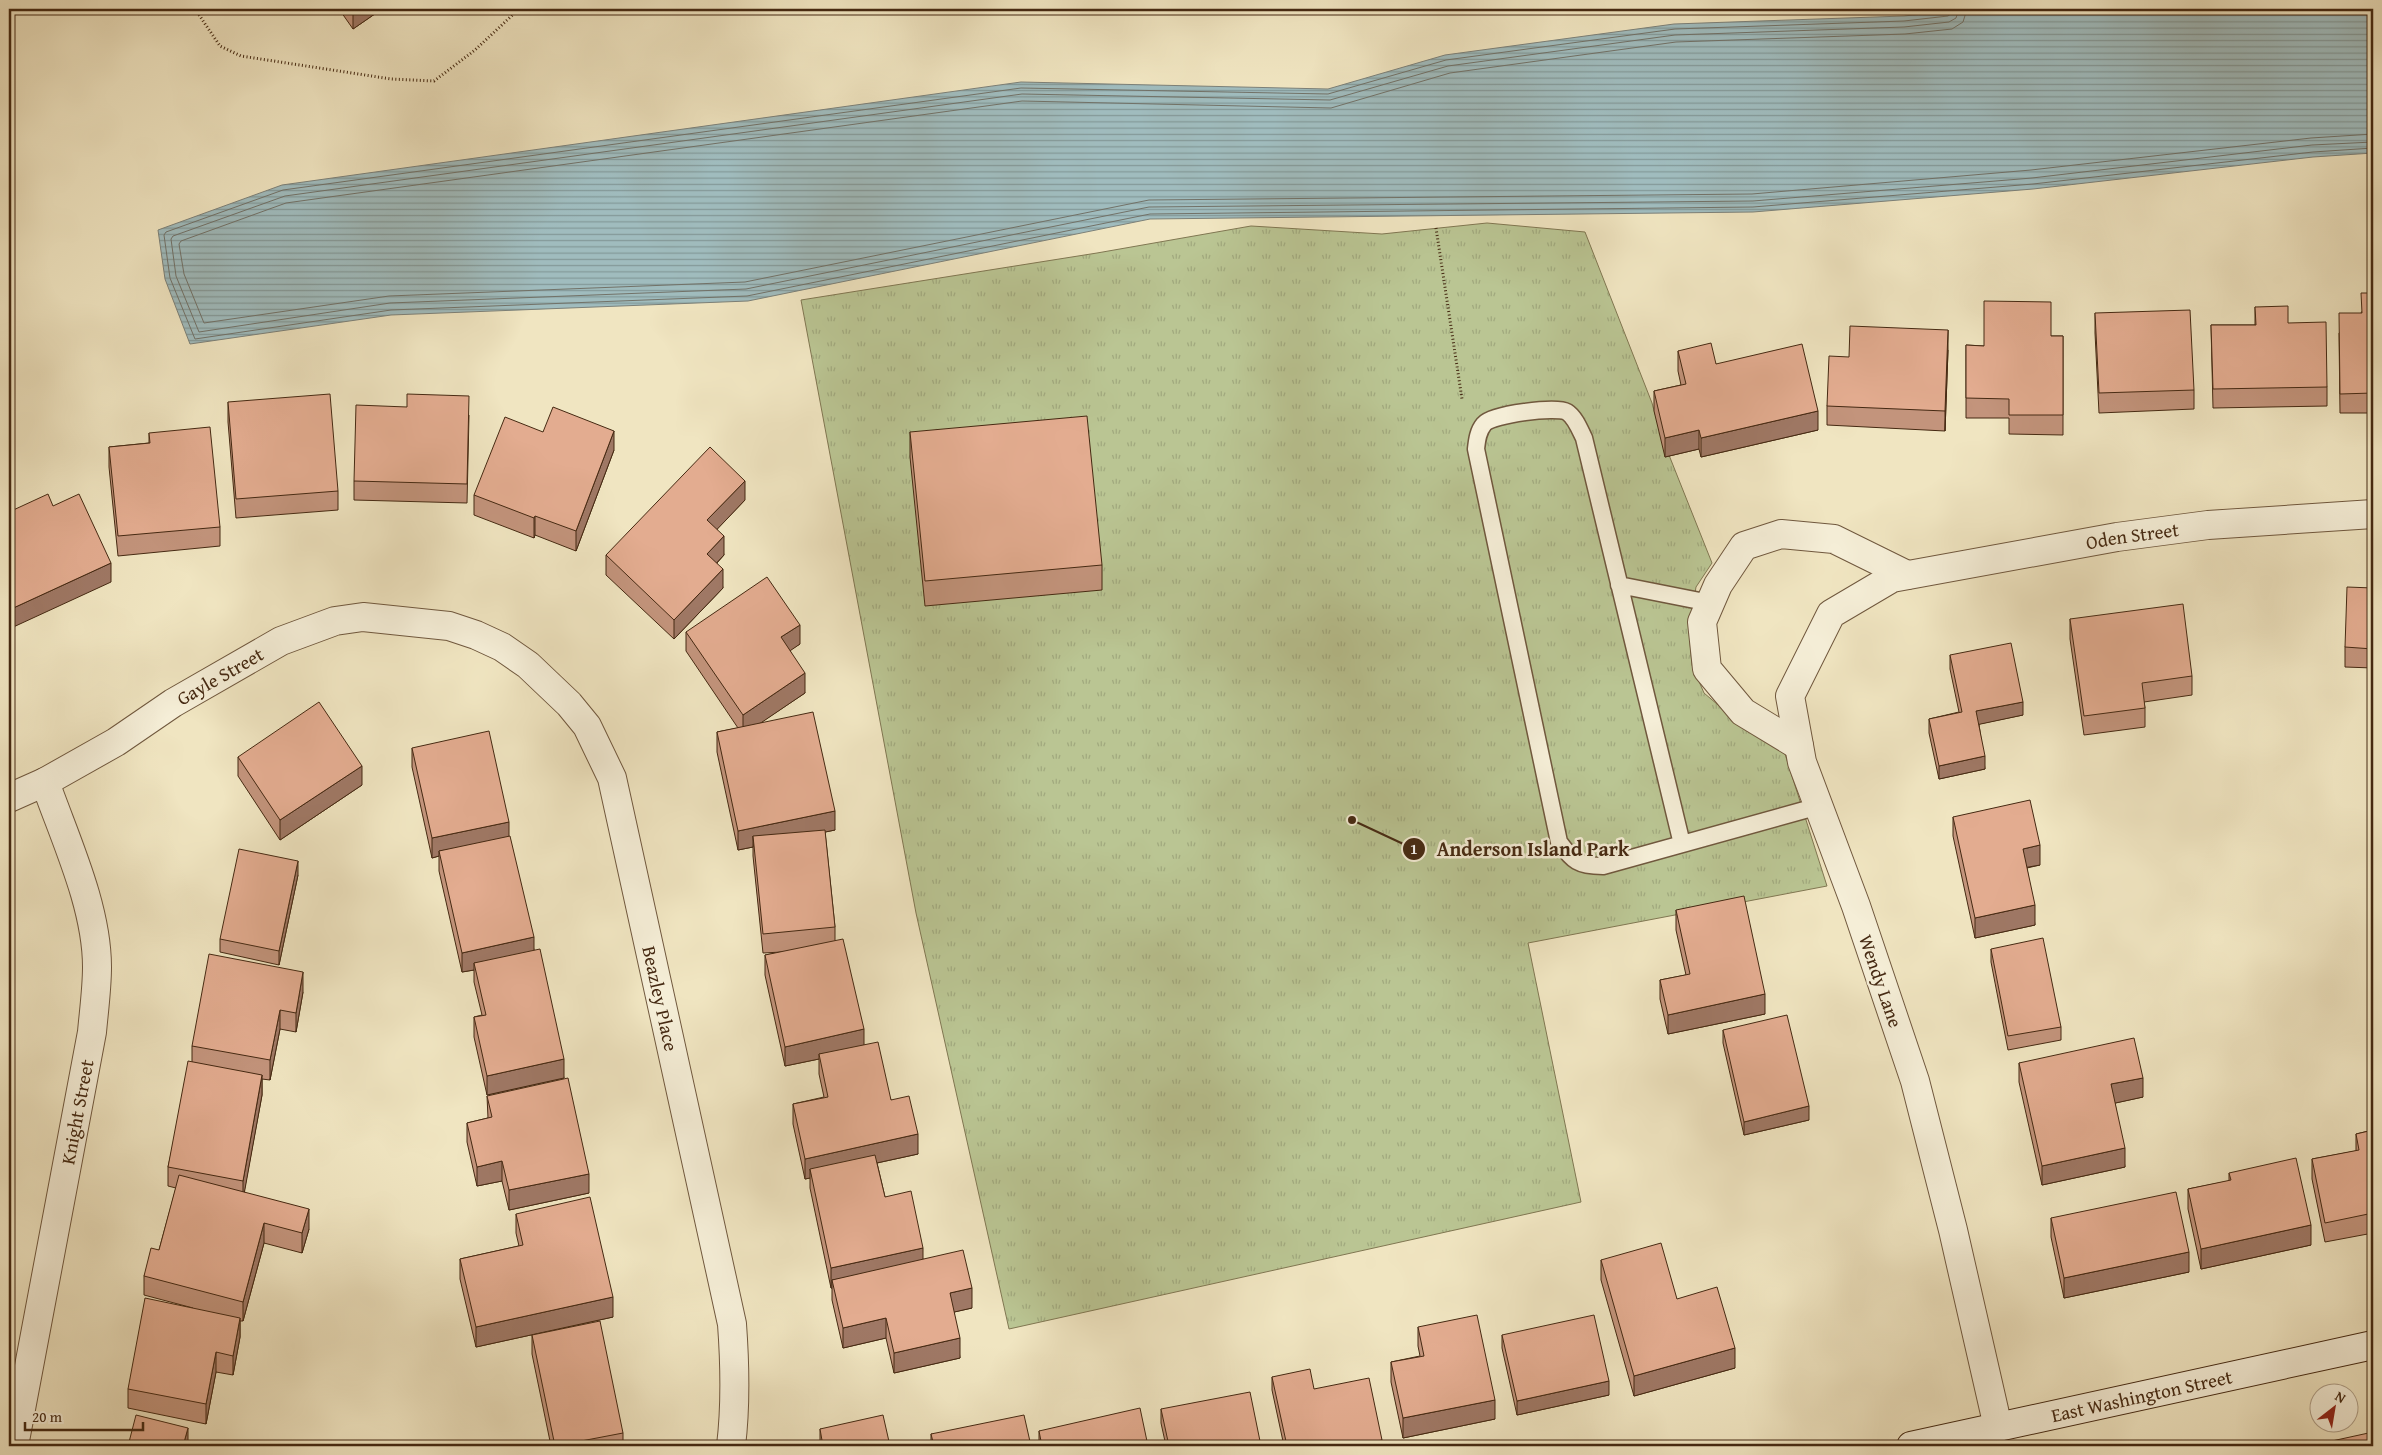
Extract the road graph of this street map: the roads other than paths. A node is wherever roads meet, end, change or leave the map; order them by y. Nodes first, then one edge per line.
1 (2373, 514) edge
2 (1900, 576) junction
3 (1620, 585) junction
4 (1710, 603) junction
5 (448, 626) joint
6 (1799, 746) junction
7 (45, 782) junction
8 (9, 798) edge
9 (1818, 806) junction
10 (1682, 844) junction
11 (2373, 1345) edge
12 (1998, 1427) junction
13 (14, 1446) edge
14 (731, 1446) edge
15 (1911, 1446) edge

1 - 2 street, Oden Street
2 - 4 street
2 - 6 street, Wendy Lane
3 - 4 lane
3 - 10 lane
3 - 10 lane
4 - 6 street
5 - 7 street, Gayle Street
5 - 14 street, Beazley Place
6 - 9 street, Wendy Lane
7 - 8 street, Gayle Street
7 - 13 street, Knight Street
9 - 10 lane
9 - 12 street, Wendy Lane
11 - 12 street, East Washington Street
12 - 15 street, East Washington Street

